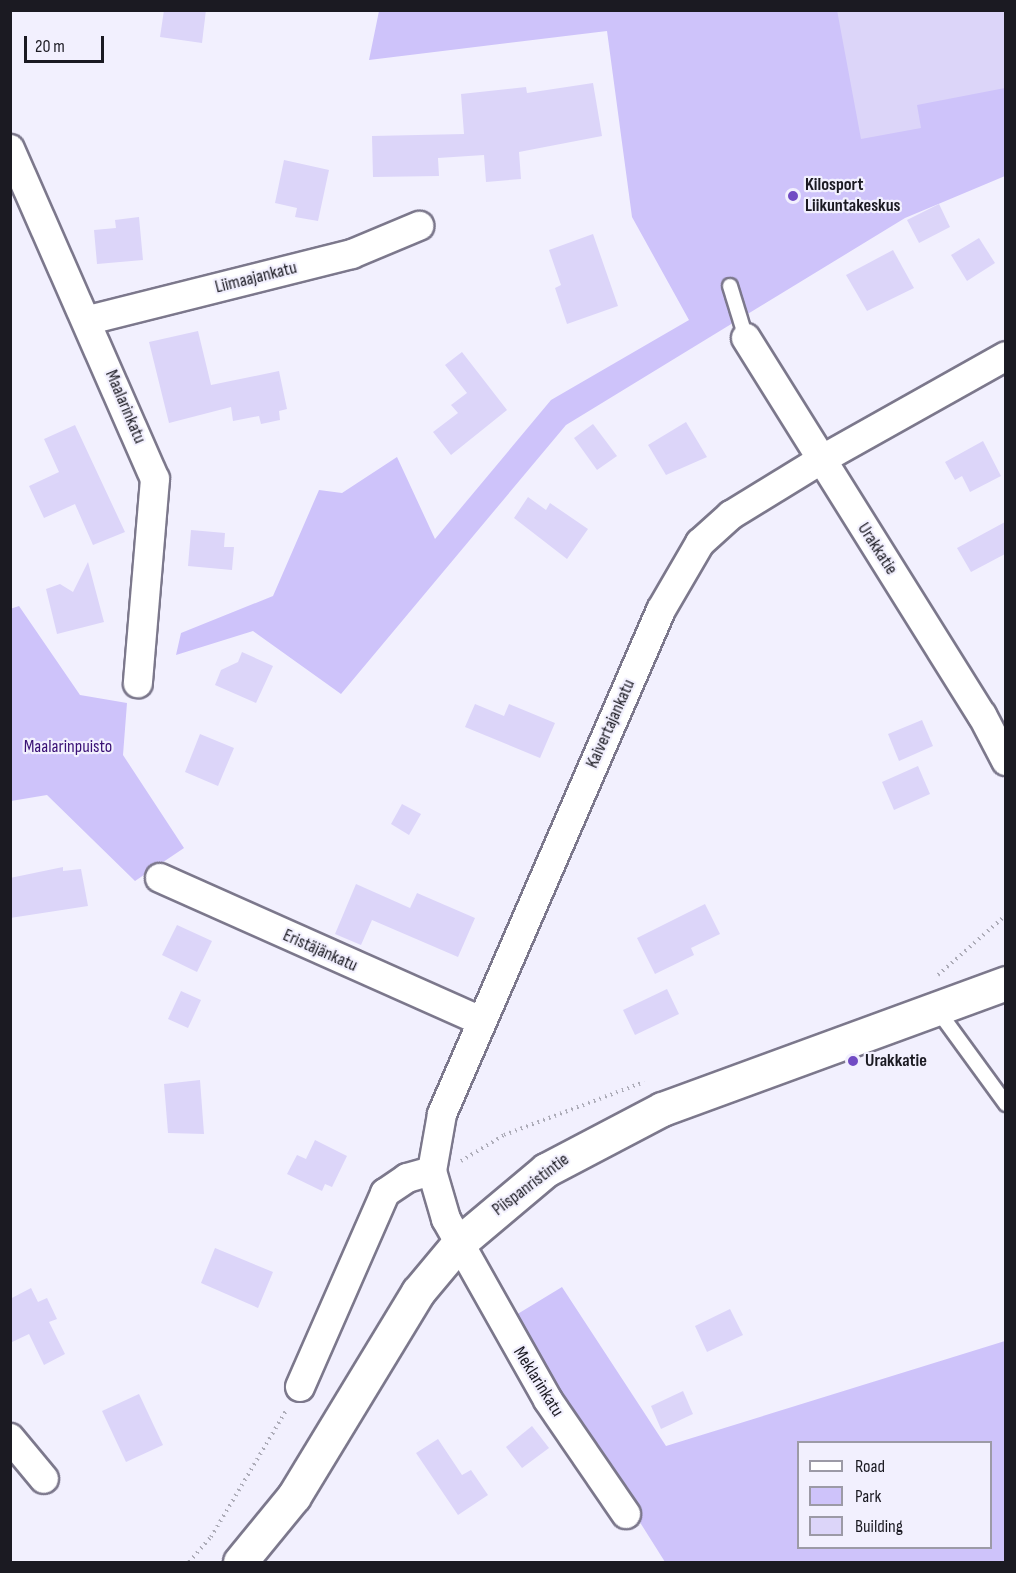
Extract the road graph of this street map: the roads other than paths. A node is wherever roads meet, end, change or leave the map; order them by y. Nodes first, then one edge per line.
1 (10, 149) edge
2 (419, 226) dead end
3 (730, 286) dead end
4 (89, 320) junction
5 (746, 338) joint
6 (1005, 356) edge
7 (819, 461) junction
8 (138, 683) dead end
9 (1005, 761) edge
10 (160, 878) dead end
11 (1005, 969) edge
12 (1005, 983) edge
13 (972, 995) junction
14 (936, 1008) junction
15 (481, 1021) junction
16 (1005, 1104) edge
17 (432, 1171) junction
18 (459, 1243) junction
19 (300, 1387) road end
20 (10, 1438) edge
21 (44, 1479) dead end
22 (626, 1514) dead end
23 (240, 1563) edge

1 - 4 street, Maalarinkatu
2 - 4 street, Liimaajankatu
3 - 5 lane
4 - 8 street, Maalarinkatu
5 - 7 street, Urakkatie
6 - 7 street, Kaivertajankatu
7 - 9 street, Urakkatie
7 - 15 street, Kaivertajankatu
10 - 15 street, Eristäjänkatu
11 - 13 street, Piispanristintie
12 - 13 street, Piispanristintie
13 - 14 street, Piispanristintie
14 - 16 lane
14 - 18 street, Piispanristintie
15 - 17 street, Kaivertajankatu
17 - 18 street
17 - 19 street
18 - 22 street, Meklarinkatu
18 - 23 street, Piispanristintie
20 - 21 street

